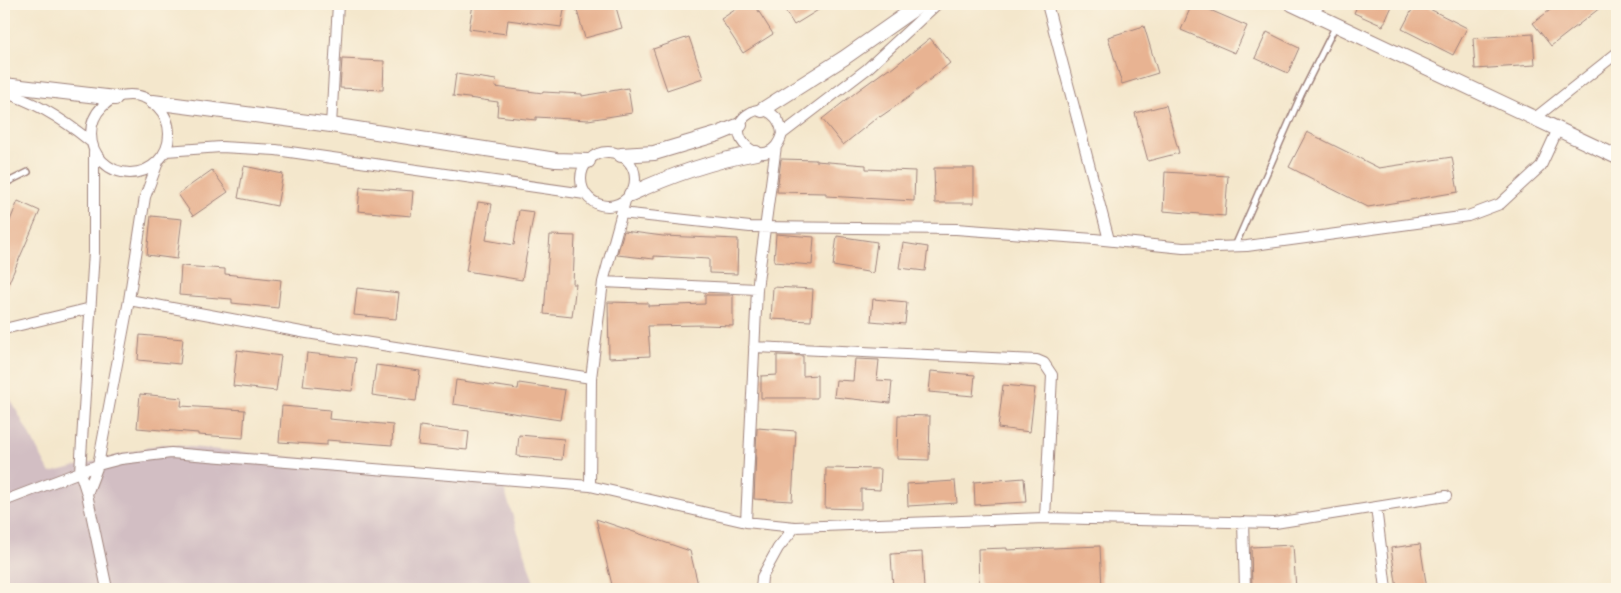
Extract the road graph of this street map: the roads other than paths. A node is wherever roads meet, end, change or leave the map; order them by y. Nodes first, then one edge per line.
1 (338, 4) edge
2 (921, 4) edge
3 (937, 4) edge
4 (1047, 4) edge
5 (1292, 4) edge
6 (1316, 8) edge
7 (1336, 24) junction
8 (1617, 53) edge
9 (4, 85) edge
10 (4, 93) edge
11 (115, 98) junction
12 (153, 102) junction
13 (762, 110) junction
14 (1535, 118) junction
15 (331, 125) junction
16 (740, 125) junction
17 (1558, 129) junction
18 (782, 134) junction
19 (90, 140) junction
20 (776, 146) junction
21 (166, 151) junction
22 (94, 152) junction
23 (756, 153) junction
24 (621, 155) junction
25 (1617, 157) edge
26 (588, 161) junction
27 (158, 162) junction
28 (28, 172) dead end
29 (4, 184) edge
30 (585, 194) junction
31 (628, 198) junction
32 (621, 214) junction
33 (765, 226) junction
34 (1109, 240) junction
35 (1234, 247) junction
36 (603, 282) junction
37 (756, 289) junction
38 (129, 300) junction
39 (90, 308) junction
40 (4, 329) edge
41 (754, 347) junction
42 (591, 378) junction
43 (98, 465) junction
44 (80, 472) junction
45 (590, 486) junction
46 (87, 494) junction
47 (1446, 496) dead end
48 (4, 501) edge
49 (1376, 507) junction
50 (1045, 518) junction
51 (746, 522) junction
52 (1243, 522) junction
53 (795, 527) junction
54 (107, 589) edge
55 (761, 589) edge
56 (1245, 589) edge
57 (1386, 589) edge

1 - 15 street
2 - 13 main road
3 - 18 street
4 - 34 street
5 - 6 main road
6 - 7 main road
7 - 14 main road
7 - 35 lane
8 - 14 street
9 - 11 main road
10 - 19 street
11 - 12 street
11 - 19 street
12 - 15 main road
12 - 21 street
13 - 16 street
13 - 18 street
14 - 17 main road
15 - 26 main road
16 - 23 street
16 - 24 main road
17 - 25 main road
17 - 35 street
18 - 20 street
19 - 22 street
20 - 23 street
20 - 33 street
21 - 27 street
21 - 30 street
22 - 27 street
22 - 39 street
23 - 31 main road
24 - 26 street
24 - 31 street
26 - 30 street
27 - 38 street
28 - 29 lane
30 - 31 street
31 - 32 street
32 - 33 street
32 - 36 street
33 - 34 street
33 - 37 street
34 - 35 street
36 - 37 street
36 - 42 street
37 - 41 street
38 - 42 street
38 - 43 street
39 - 40 street
39 - 44 street
41 - 50 street
41 - 51 street
42 - 45 street
43 - 44 street
43 - 45 street
43 - 46 street
44 - 46 street
44 - 48 street
45 - 51 street
46 - 54 street
47 - 49 street
49 - 52 street
49 - 57 street
50 - 52 street
50 - 53 street
51 - 53 street
52 - 56 street
53 - 55 street

